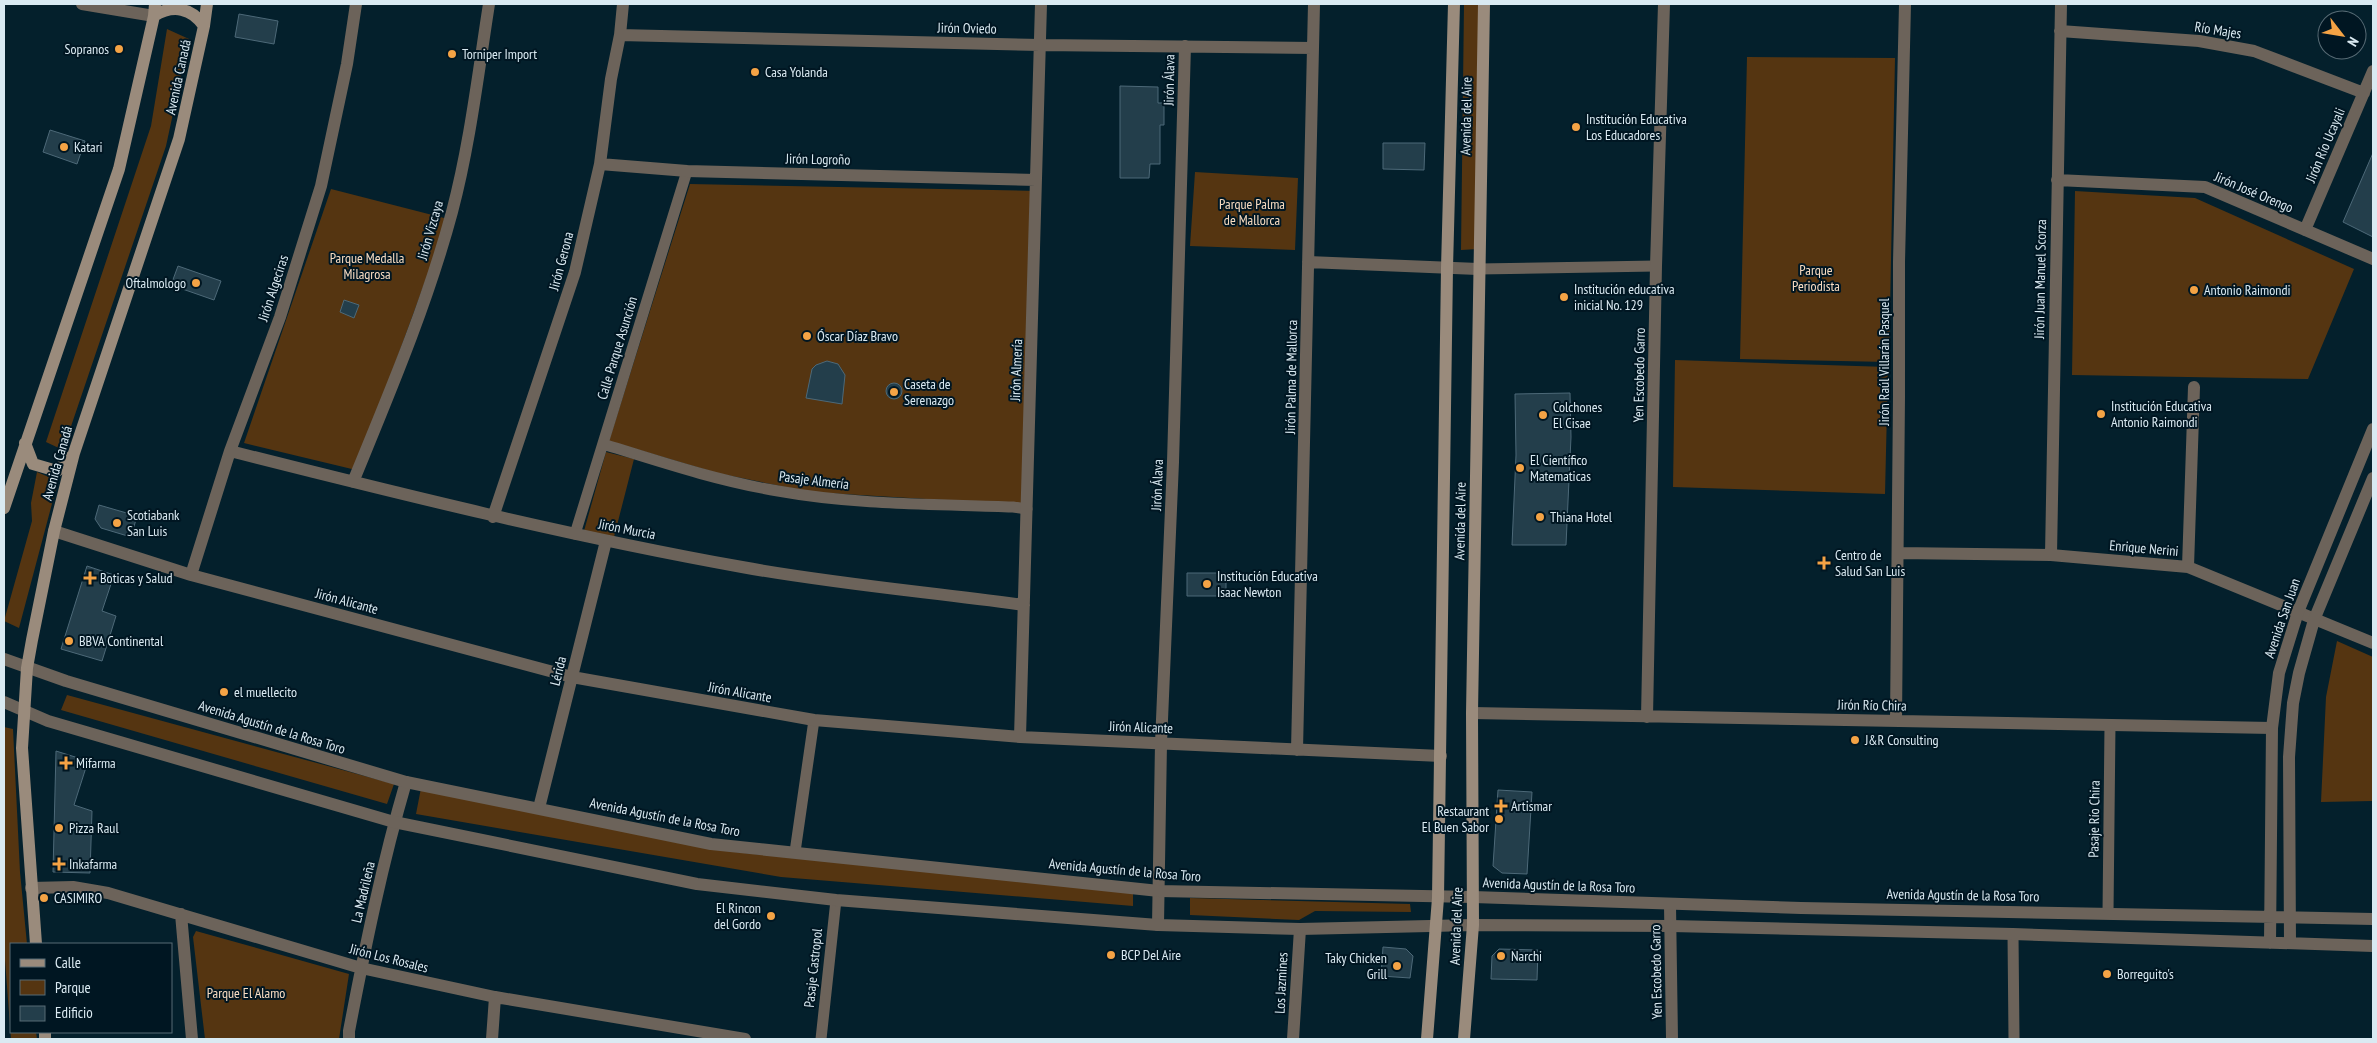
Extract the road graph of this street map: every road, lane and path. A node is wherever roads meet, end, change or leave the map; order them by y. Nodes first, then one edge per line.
1 (82, 4) edge
2 (207, 4) edge
3 (356, 4) edge
4 (489, 4) edge
5 (622, 4) edge
6 (1041, 4) edge
7 (1314, 4) edge
8 (1454, 4) edge
9 (1484, 4) edge
10 (1664, 4) edge
11 (1905, 4) edge
12 (2061, 4) edge
13 (155, 10) edge
14 (204, 26) junction
15 (2060, 31) junction
16 (620, 35) junction
17 (1040, 45) junction
18 (1184, 46) junction
19 (1313, 48) junction
20 (2373, 71) edge
21 (2364, 93) junction
22 (600, 164) junction
23 (687, 171) junction
24 (1036, 180) junction
25 (2057, 180) junction
26 (2305, 230) junction
27 (2373, 259) edge
28 (1308, 262) junction
29 (1656, 266) junction
30 (1447, 268) junction
31 (1478, 269) junction
32 (2194, 387) dead end
33 (2373, 429) edge
34 (25, 443) junction
35 (603, 444) junction
36 (230, 451) junction
37 (74, 453) junction
38 (2373, 478) edge
39 (353, 482) junction
40 (5, 500) edge
41 (1027, 509) junction
42 (493, 517) junction
43 (54, 531) junction
44 (575, 534) junction
45 (606, 541) junction
46 (1898, 552) junction
47 (2051, 555) junction
48 (2188, 567) junction
49 (191, 575) junction
50 (1024, 605) junction
51 (2298, 612) junction
52 (2314, 620) junction
53 (2373, 643) edge
54 (4, 659) edge
55 (27, 668) junction
56 (572, 677) junction
57 (4, 702) edge
58 (25, 712) junction
59 (1472, 713) junction
60 (1647, 716) junction
61 (814, 720) junction
62 (1896, 721) junction
63 (2110, 725) junction
64 (2272, 728) junction
65 (1020, 737) junction
66 (1161, 742) junction
67 (1297, 750) junction
68 (1441, 756) junction
69 (406, 782) junction
70 (539, 808) junction
71 (394, 822) junction
72 (795, 852) junction
73 (31, 888) junction
74 (1159, 891) junction
75 (1472, 897) junction
76 (1438, 898) junction
77 (836, 900) junction
78 (1670, 905) junction
79 (2108, 912) junction
80 (181, 914) junction
81 (2270, 918) junction
82 (2290, 918) junction
83 (2373, 919) edge
84 (1158, 925) junction
85 (1473, 925) junction
86 (1436, 926) junction
87 (1671, 926) junction
88 (1300, 929) junction
89 (2013, 934) junction
90 (36, 943) edge
91 (2270, 943) junction
92 (2290, 943) junction
93 (2373, 946) edge
94 (361, 968) junction
95 (495, 998) junction
96 (192, 1039) edge
97 (349, 1039) edge
98 (492, 1039) edge
99 (745, 1039) edge
100 (820, 1039) edge
101 (1293, 1039) edge
102 (1427, 1039) edge
103 (1464, 1039) edge
104 (1672, 1039) edge
105 (2014, 1039) edge

1 - 13 street
2 - 14 main road, Avenida Canadá
3 - 36 street, Jirón Algeciras
4 - 39 street, Jirón Vizcaya
5 - 16 street, Jirón Gerona
6 - 17 street, Jirón Almería
7 - 19 street, Jirón Palma de Mallorca
8 - 30 main road, Avenida del Aire
9 - 31 main road, Avenida del Aire
10 - 29 street, Yen Escobedo Garro
11 - 46 street, Jirón Raúl Villarán Pasquel
12 - 15 street, Jirón Juan Manuel Scorza
13 - 14 main road
13 - 34 main road
14 - 37 main road, Avenida Canadá
15 - 21 street, Río Majes
15 - 25 street, Jirón Juan Manuel Scorza
16 - 17 street, Jirón Oviedo
16 - 22 street, Jirón Gerona
17 - 18 street, Jirón Oviedo
17 - 24 street, Jirón Almería
18 - 19 street, Jirón Oviedo
18 - 66 street, Jirón Álava
19 - 28 street, Jirón Palma de Mallorca
20 - 21 street, Jirón Río Ucayali
21 - 26 street, Jirón Río Ucayali
22 - 23 street, Jirón Logroño
22 - 42 street, Jirón Gerona
23 - 24 street, Jirón Logroño
23 - 35 street, Calle Parque Asunción
24 - 41 street, Jirón Almería
25 - 26 street, Jirón José Orengo
25 - 47 street, Jirón Juan Manuel Scorza
26 - 27 street, Jirón José Orengo
28 - 30 street
28 - 67 street, Jirón Palma de Mallorca
29 - 31 street
29 - 60 street, Yen Escobedo Garro
30 - 31 street
30 - 68 main road, Avenida del Aire
31 - 59 main road, Avenida del Aire
32 - 48 street
33 - 51 street, Avenida San Juan
34 - 37 main road
34 - 40 main road
35 - 41 street, Pasaje Almería
35 - 44 street, Calle Parque Asunción
36 - 39 street, Jirón Murcia
36 - 49 street, Jirón Algeciras
37 - 43 main road, Avenida Canadá
38 - 52 street
39 - 42 street, Jirón Murcia
41 - 50 street, Jirón Almería
42 - 44 street, Jirón Murcia
43 - 49 street, Jirón Alicante
43 - 55 main road, Avenida Canadá
44 - 45 street, Jirón Murcia
45 - 50 street, Jirón Murcia
45 - 56 street, Lérida
46 - 47 street, Enrique Nerini
46 - 62 street, Jirón Raúl Villarán Pasquel
47 - 48 street, Enrique Nerini
48 - 51 street, Enrique Nerini
49 - 56 street, Jirón Alicante
50 - 65 street, Jirón Almería
51 - 52 street, Enrique Nerini
51 - 64 street, Avenida San Juan
52 - 53 street, Enrique Nerini
52 - 82 street
54 - 55 street, Avenida Agustín de la Rosa Toro
55 - 58 main road, Avenida Canadá
55 - 69 street, Avenida Agustín de la Rosa Toro
56 - 61 street, Jirón Alicante
56 - 70 street, Lérida
57 - 58 street
58 - 71 street
58 - 73 main road, Avenida Canadá
59 - 60 street, Jirón Río Chira
59 - 75 main road, Avenida del Aire
60 - 62 street, Jirón Río Chira
61 - 65 street, Jirón Alicante
61 - 72 street
62 - 63 street, Jirón Río Chira
63 - 64 street, Jirón Río Chira
63 - 79 street, Pasaje Río Chira
64 - 81 street, Avenida San Juan
65 - 66 street, Jirón Alicante
66 - 67 street, Jirón Alicante
66 - 74 street, Jirón Álava
67 - 68 street, Jirón Alicante
68 - 76 main road, Avenida del Aire
69 - 70 street, Avenida Agustín de la Rosa Toro
69 - 71 street, La Madrileña
70 - 72 street, Avenida Agustín de la Rosa Toro
71 - 77 street
71 - 94 street, La Madrileña
72 - 74 street, Avenida Agustín de la Rosa Toro
73 - 80 street, Jirón Los Rosales
73 - 90 main road, Avenida Canadá
74 - 76 street, Avenida Agustín de la Rosa Toro
74 - 84 street, Jirón Álava
75 - 76 street, Avenida Agustín de la Rosa Toro
75 - 78 street, Avenida Agustín de la Rosa Toro
75 - 85 main road, Avenida del Aire
76 - 86 main road, Avenida del Aire
77 - 84 street
77 - 100 street, Pasaje Castropol
78 - 79 street, Avenida Agustín de la Rosa Toro
78 - 87 street, Yen Escobedo Garro
79 - 81 street, Avenida Agustín de la Rosa Toro
80 - 94 street, Jirón Los Rosales
80 - 96 street
81 - 82 street, Avenida Agustín de la Rosa Toro
81 - 91 street
82 - 83 street, Avenida Agustín de la Rosa Toro
82 - 92 street
84 - 88 street
85 - 86 street
85 - 87 street
85 - 103 main road, Avenida del Aire
86 - 88 street
86 - 102 main road, Avenida del Aire
87 - 89 street
87 - 104 street, Yen Escobedo Garro
88 - 101 street, Los Jazmines
89 - 91 street
89 - 105 street
91 - 92 street
92 - 93 street
94 - 95 street, Jirón Los Rosales
94 - 97 street, La Madrileña
95 - 98 street
95 - 99 street, Jirón Los Rosales

